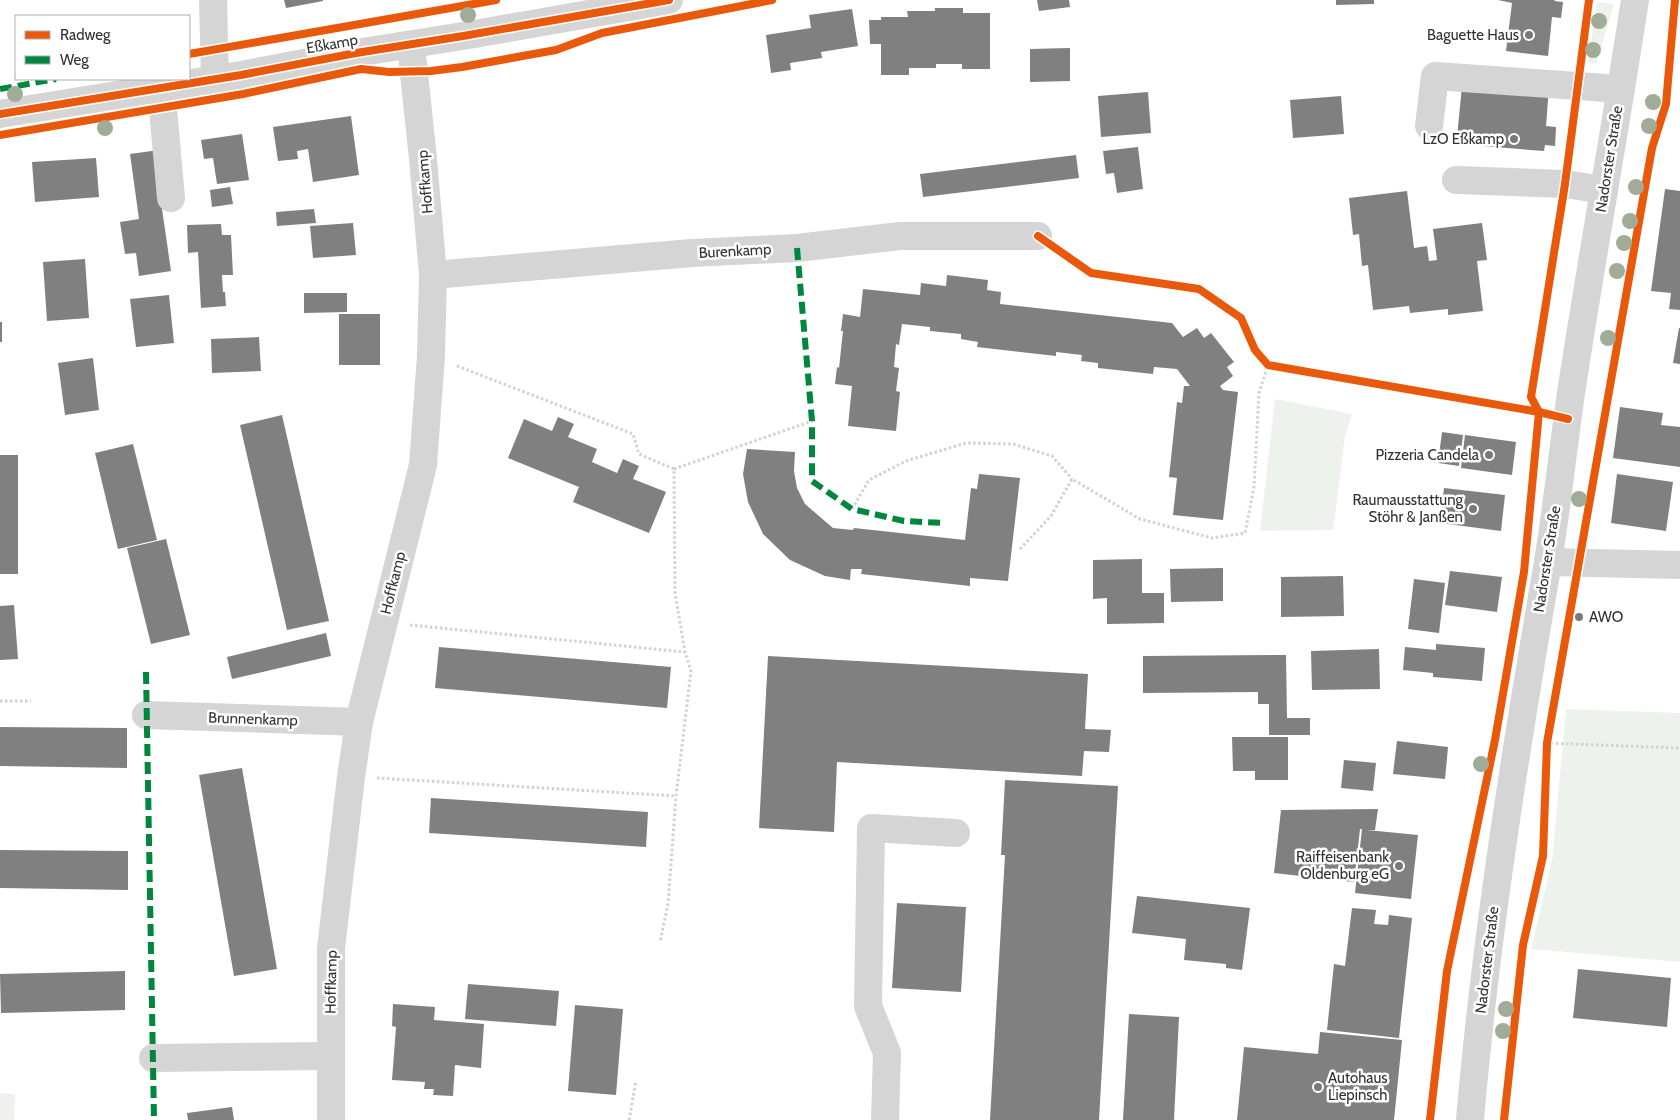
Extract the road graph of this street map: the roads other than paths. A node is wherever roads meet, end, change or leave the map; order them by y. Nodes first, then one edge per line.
1 (213, 0) edge
2 (669, 0) edge
3 (1635, 0) edge
4 (411, 44) junction
5 (215, 79) junction
6 (161, 87) junction
7 (1621, 89) junction
8 (0, 114) edge
9 (1429, 126) dead end
10 (1456, 180) dead end
11 (1604, 190) junction
12 (171, 198) dead end
13 (1038, 236) dead end
14 (433, 275) junction
15 (1548, 562) junction
16 (1680, 565) edge
17 (146, 715) dead end
18 (359, 722) junction
19 (956, 833) dead end
20 (330, 1056) junction
21 (153, 1058) dead end
22 (331, 1120) edge
23 (885, 1120) edge
24 (1470, 1120) edge

1 - 5 street
2 - 4 street, Eßkamp
3 - 7 street, Nadorster Straße
4 - 5 street, Eßkamp
4 - 14 street, Hoffkamp
5 - 6 street, Eßkamp
6 - 8 street, Eßkamp
6 - 12 street
7 - 9 street
7 - 11 street, Nadorster Straße
10 - 11 street
11 - 15 street, Nadorster Straße
13 - 14 street, Burenkamp
14 - 18 street, Hoffkamp
15 - 16 street
15 - 24 street, Nadorster Straße
17 - 18 street, Brunnenkamp
18 - 20 street, Hoffkamp
19 - 23 street
20 - 21 street
20 - 22 street, Hoffkamp

